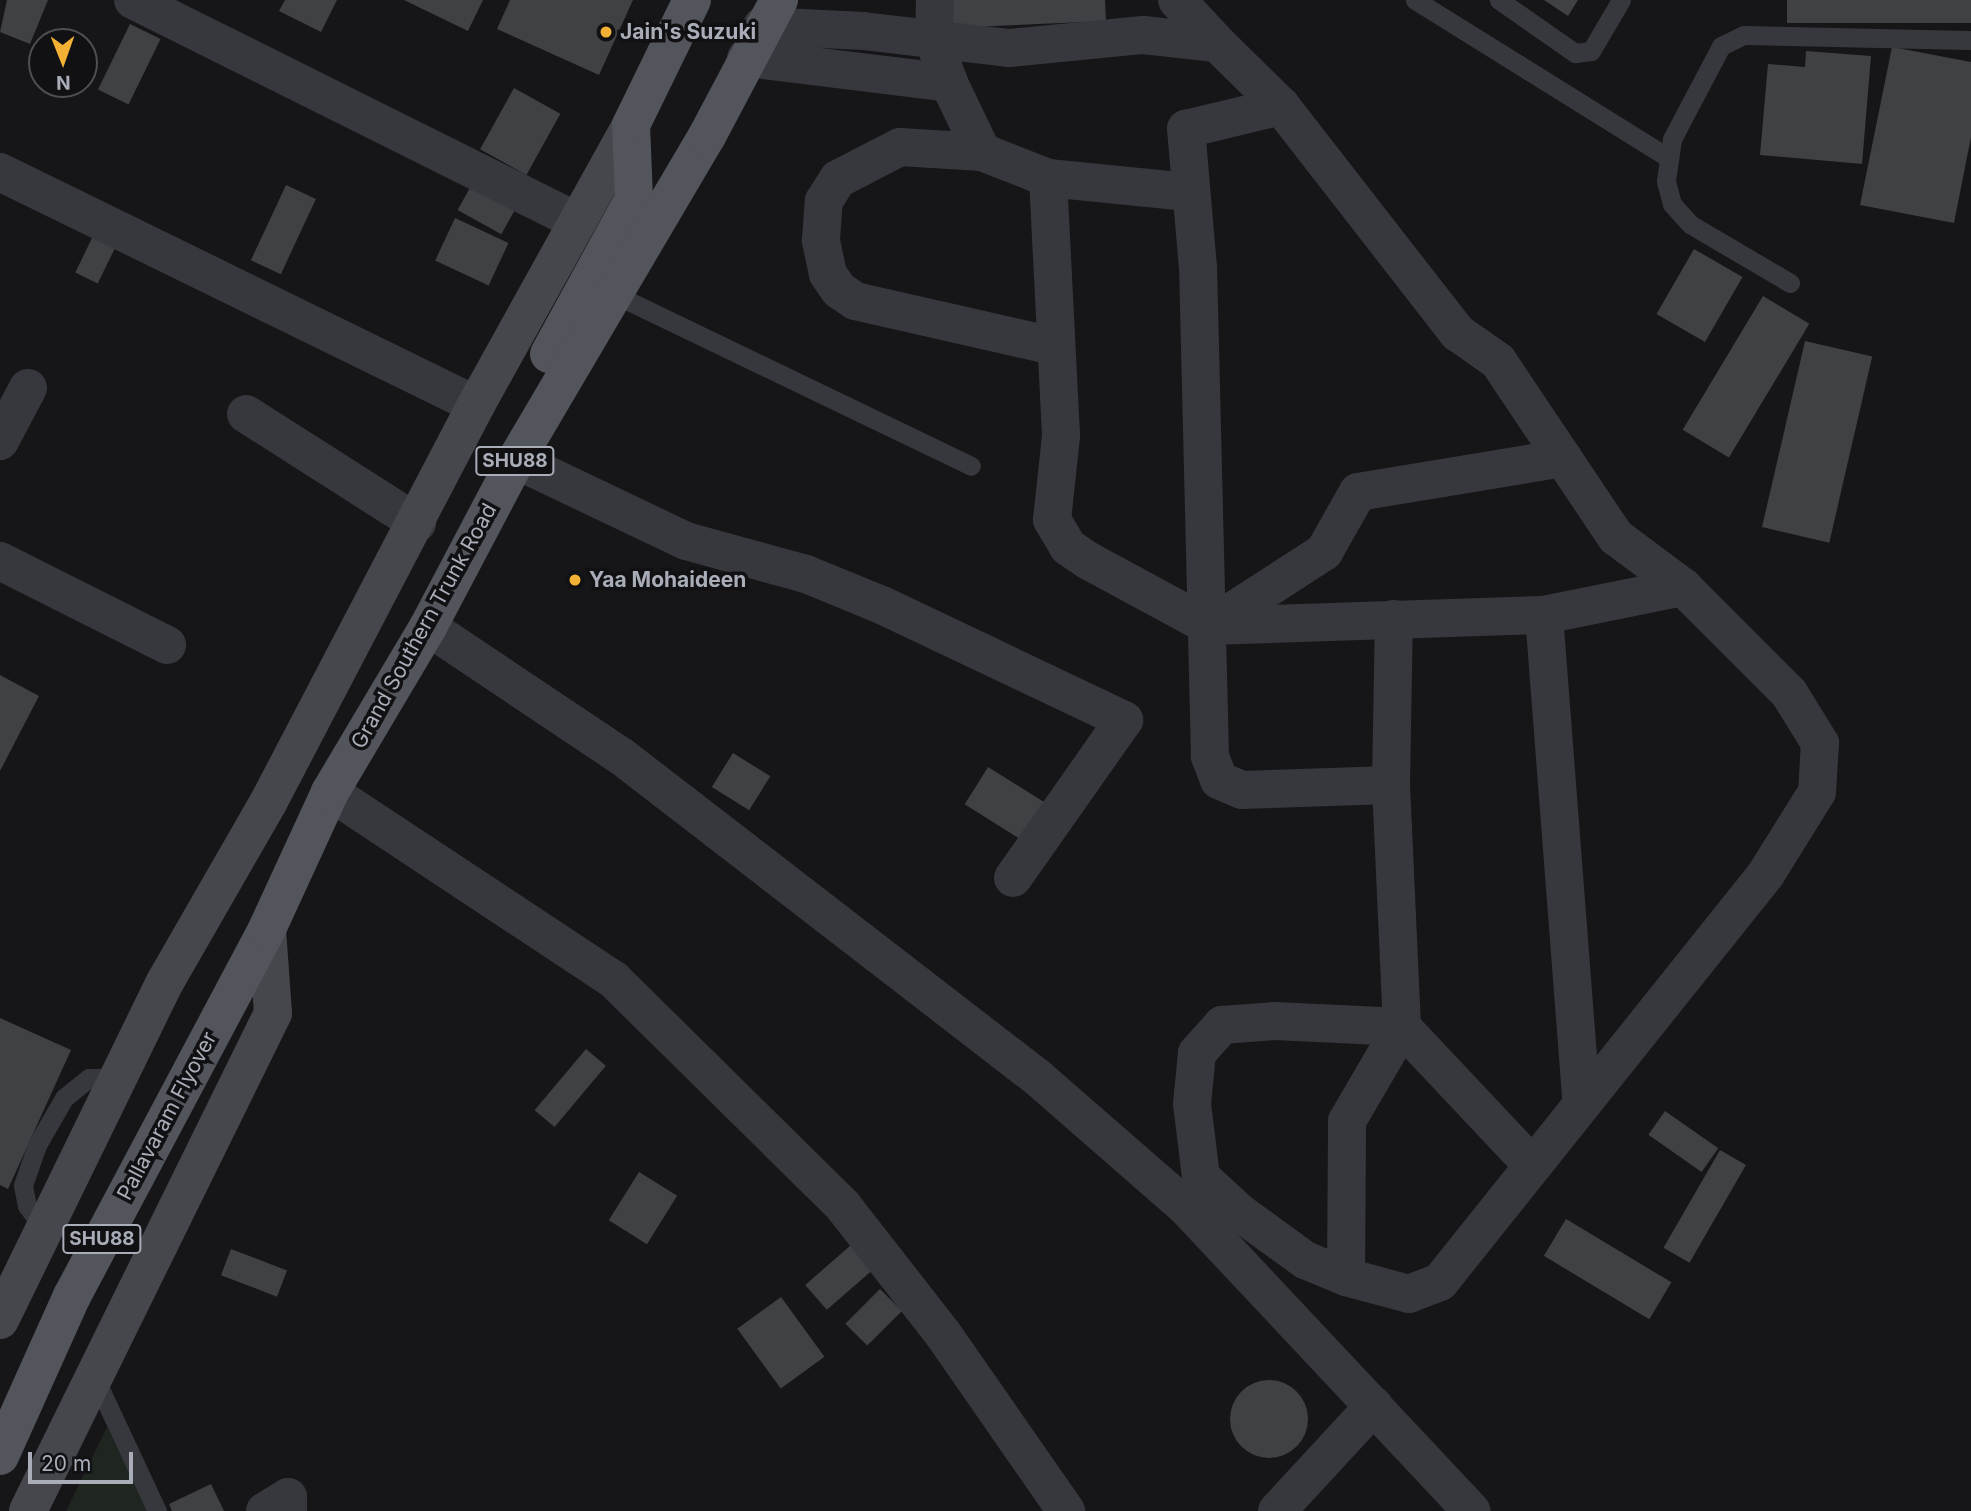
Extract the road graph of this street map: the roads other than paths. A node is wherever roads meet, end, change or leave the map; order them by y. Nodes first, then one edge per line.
1 (133, 0) edge
2 (934, 0) edge
3 (1177, 0) edge
4 (1415, 0) edge
5 (1499, 0) edge
6 (1621, 0) edge
7 (687, 2) edge
8 (770, 17) edge
9 (934, 40) junction
10 (1969, 40) edge
11 (1217, 43) junction
12 (949, 83) junction
13 (1281, 106) junction
14 (631, 125) junction
15 (982, 152) junction
16 (1669, 158) junction
17 (0, 172) edge
18 (1048, 178) junction
19 (1188, 192) junction
20 (577, 221) junction
21 (1790, 283) dead end
22 (614, 294) junction
23 (1053, 345) junction
24 (28, 388) dead end
25 (477, 405) junction
26 (246, 414) dead end
27 (0, 441) edge
28 (1563, 458) junction
29 (516, 460) junction
30 (971, 466) dead end
31 (417, 523) junction
32 (0, 561) edge
33 (1683, 587) junction
34 (1544, 615) junction
35 (1394, 619) junction
36 (1209, 626) junction
37 (428, 627) junction
38 (167, 645) dead end
39 (1391, 785) junction
40 (330, 792) junction
41 (1013, 878) dead end
42 (254, 925) junction
43 (204, 1018) junction
44 (1402, 1027) junction
45 (1581, 1100) junction
46 (1531, 1164) junction
47 (1346, 1277) junction
48 (0, 1320) edge
49 (93, 1374) junction
50 (0, 1397) edge
51 (1374, 1406) junction
52 (0, 1456) edge
53 (28, 1511) edge
54 (158, 1511) edge
55 (265, 1511) edge
56 (288, 1511) edge
57 (1066, 1511) edge
58 (1277, 1511) edge
59 (1471, 1511) edge

1 - 20 street
2 - 9 street
3 - 11 street
4 - 16 lane
5 - 6 lane
7 - 14 main road, SHU88
8 - 9 street
8 - 12 street
8 - 22 main road, Grand Southern Trunk Road / SHU88
9 - 11 street
9 - 12 street
10 - 16 lane
11 - 13 street
12 - 15 street
13 - 19 street
13 - 28 street
14 - 20 street
14 - 42 main road, SHU88
15 - 18 street
15 - 23 street
16 - 21 lane
17 - 25 street
18 - 19 street
18 - 23 street
19 - 36 street
20 - 25 street
22 - 29 main road, Grand Southern Trunk Road / SHU88
22 - 30 lane
23 - 36 street
24 - 27 street
25 - 31 street
26 - 31 street
28 - 33 street
28 - 36 street
29 - 37 main road, Grand Southern Trunk Road / SHU88
29 - 41 street
31 - 48 street
32 - 38 street
33 - 34 street
33 - 45 street
34 - 35 street
34 - 45 street
35 - 36 street
35 - 39 street
36 - 39 street
37 - 40 main road, Grand Southern Trunk Road / SHU88
37 - 51 street
39 - 44 street
40 - 42 main road, Grand Southern Trunk Road / SHU88
40 - 57 street
42 - 43 main road, Pallavaram Flyover / SHU88
42 - 49 street
43 - 50 main road, Pallavaram Flyover / SHU88
43 - 52 main road, Pallavaram Flyover / SHU88
44 - 46 street
44 - 47 street
44 - 47 street
45 - 46 street
46 - 47 street
49 - 53 street
49 - 54 lane
51 - 58 street
51 - 59 street
55 - 56 street

